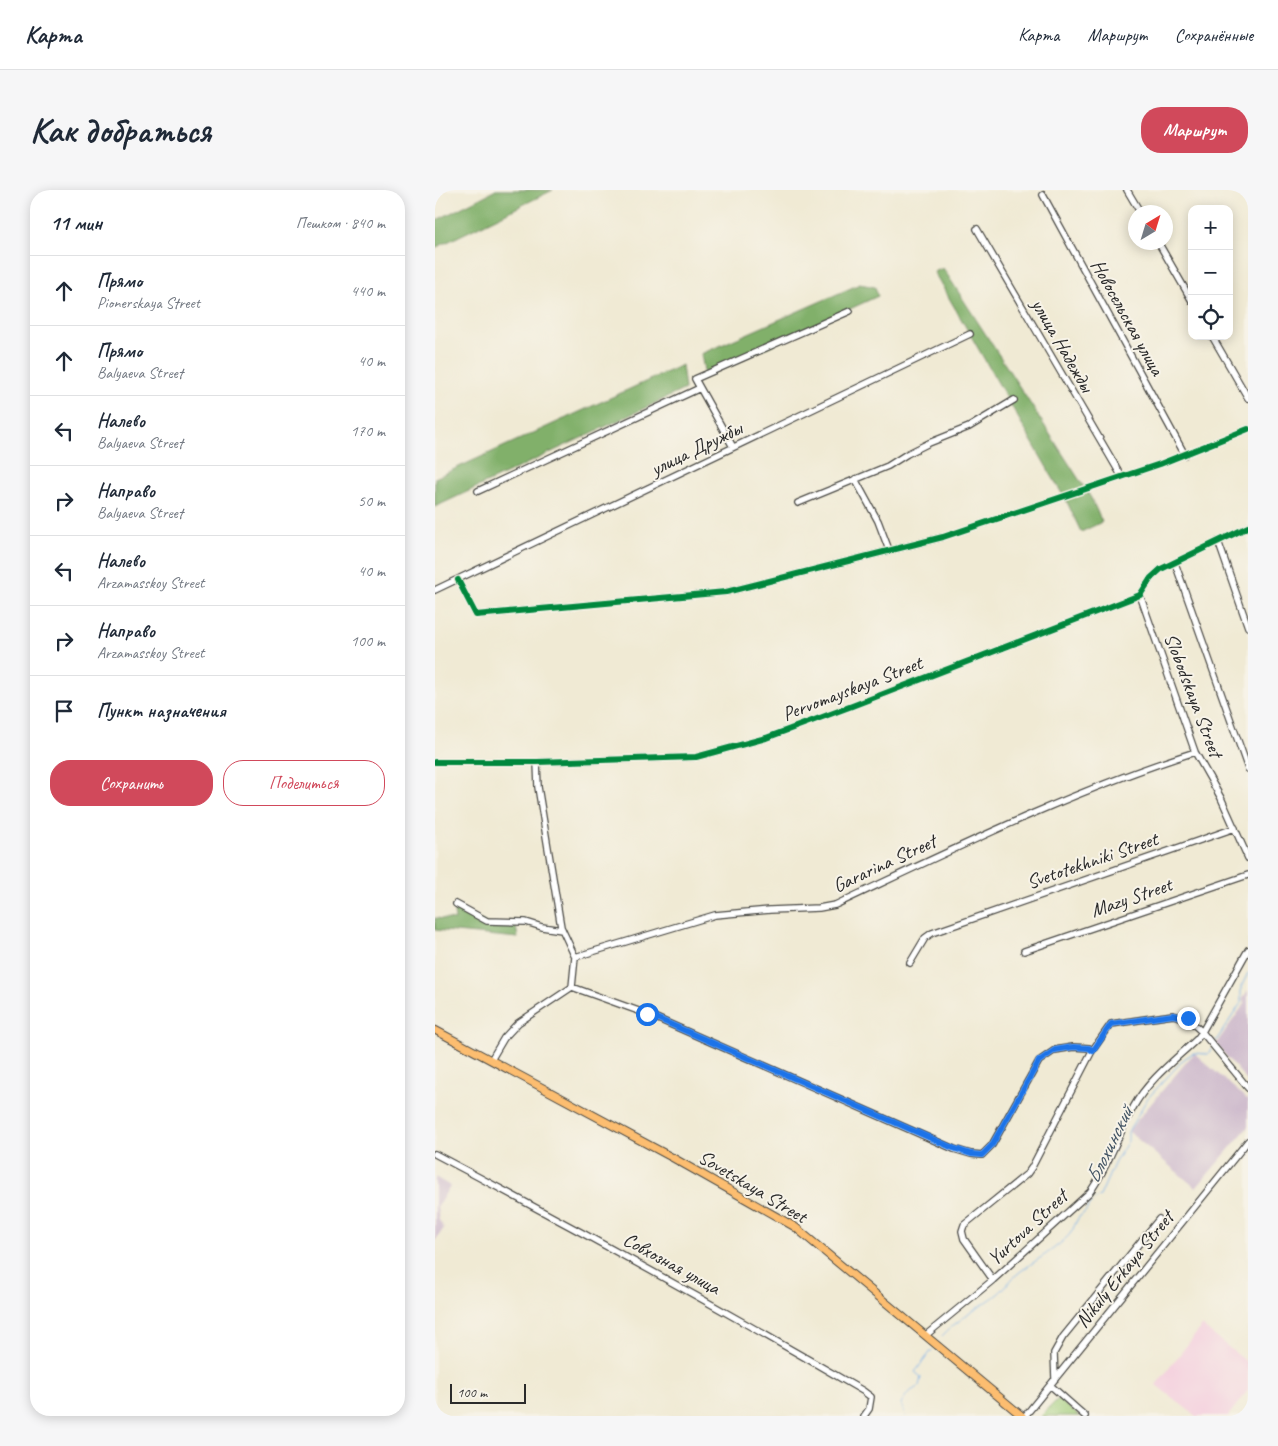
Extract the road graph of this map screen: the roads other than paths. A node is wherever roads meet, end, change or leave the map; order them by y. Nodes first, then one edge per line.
1 (1127, 190) edge
2 (1043, 195) dead end
3 (1137, 205) edge
4 (977, 229) dead end
5 (1163, 250) edge
6 (1189, 295) edge
7 (850, 311) dead end
8 (970, 334) dead end
9 (1214, 340) edge
10 (700, 388) junction
11 (1248, 398) edge
12 (1014, 400) dead end
13 (1248, 429) edge
14 (733, 448) junction
15 (1185, 455) junction
16 (1122, 477) junction
17 (855, 479) junction
18 (478, 491) dead end
19 (798, 503) dead end
20 (1248, 527) edge
21 (1218, 541) junction
22 (889, 550) junction
23 (1175, 562) junction
24 (458, 580) junction
25 (435, 590) edge
26 (1140, 595) junction
27 (1248, 627) edge
28 (1195, 752) junction
29 (435, 762) edge
30 (537, 762) junction
31 (1248, 769) edge
32 (1235, 828) junction
33 (1248, 858) edge
34 (1248, 875) edge
35 (456, 904) dead end
36 (562, 930) junction
37 (1248, 950) edge
38 (1024, 951) dead end
39 (575, 957) junction
40 (910, 963) dead end
41 (572, 986) junction
42 (435, 1030) edge
43 (1202, 1032) junction
44 (1093, 1051) junction
45 (491, 1060) junction
46 (1248, 1088) edge
47 (1248, 1141) edge
48 (435, 1154) edge
49 (1159, 1218) dead end
50 (993, 1280) junction
51 (926, 1335) junction
52 (1055, 1379) junction
53 (1050, 1385) junction
54 (865, 1416) edge
55 (1023, 1416) edge
56 (1085, 1416) edge

1 - 3 street
2 - 15 street, Новосельская улица
4 - 16 street, улица Надежды
5 - 6 street
7 - 10 street
8 - 14 street, улица Дружбы
9 - 11 street
10 - 14 street
10 - 18 street
12 - 17 street
13 - 15 street
14 - 24 street, улица Дружбы
15 - 16 street
16 - 22 street
17 - 19 street
17 - 22 street
20 - 21 street
21 - 23 street
21 - 27 street
22 - 24 street
23 - 26 street
23 - 31 street
24 - 25 street, улица Дружбы
26 - 28 street, Slobodskaya Street
26 - 30 street, Pervomayskaya Street
28 - 32 street, Slobodskaya Street
28 - 39 street, Gararina Street
29 - 30 street, Pervomayskaya Street
30 - 36 street
32 - 33 street, Slobodskaya Street
32 - 40 street, Svetotekhniki Street
34 - 38 street, Mazy Street
35 - 36 street
36 - 39 street
37 - 43 street, Yurtova Street
39 - 41 street
41 - 44 street
41 - 45 street
42 - 45 main road, Sovetskaya Street
43 - 44 street
43 - 46 street
43 - 50 street, Yurtova Street
44 - 50 street
45 - 51 main road, Sovetskaya Street
47 - 52 street, Nikuly Erkaya Street
48 - 54 street, Совхозная улица
49 - 52 street
50 - 51 street, Yurtova Street
51 - 55 main road, Sovetskaya Street
52 - 53 street, Nikuly Erkaya Street
53 - 55 street, Nikuly Erkaya Street
53 - 56 street

